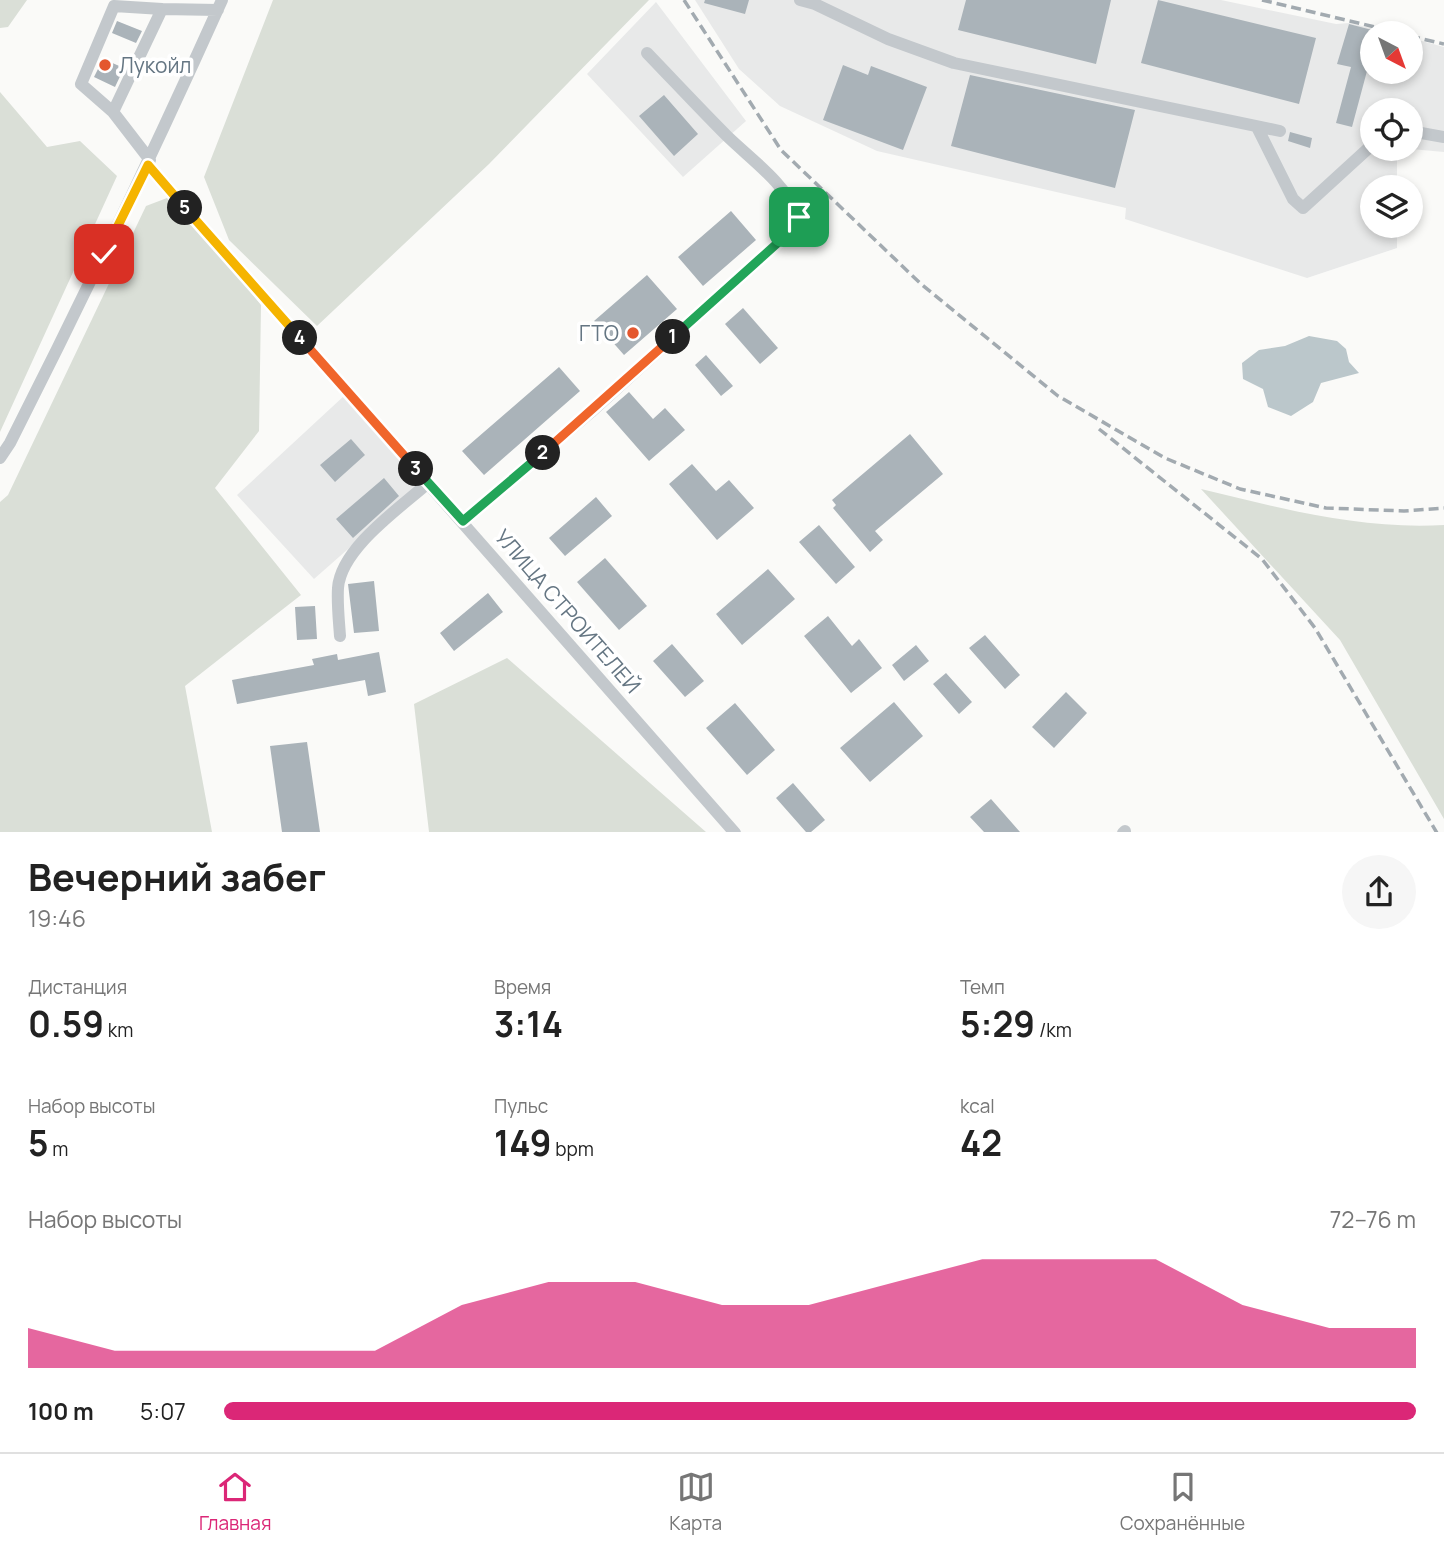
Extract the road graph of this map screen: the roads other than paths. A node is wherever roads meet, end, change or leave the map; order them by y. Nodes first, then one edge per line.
1 (800, 0) edge
2 (220, 5) edge
3 (162, 9) junction
4 (647, 53) dead end
5 (113, 112) junction
6 (1258, 127) junction
7 (1280, 131) dead end
8 (1423, 133) edge
9 (1444, 137) edge
10 (1360, 156) edge
11 (149, 162) junction
12 (0, 458) edge
13 (428, 483) junction
14 (463, 521) junction
15 (340, 636) dead end
16 (735, 832) edge

1 - 6 street
2 - 3 street
2 - 11 street
3 - 5 street
3 - 5 street, УЛИЦА СТРОИТЕЛЕЙ
4 - 14 street
5 - 11 street, УЛИЦА СТРОИТЕЛЕЙ
6 - 7 street
6 - 10 street
8 - 9 street
11 - 12 street
11 - 13 street, УЛИЦА СТРОИТЕЛЕЙ
13 - 14 street, УЛИЦА СТРОИТЕЛЕЙ
13 - 15 street
14 - 16 street, УЛИЦА СТРОИТЕЛЕЙ

